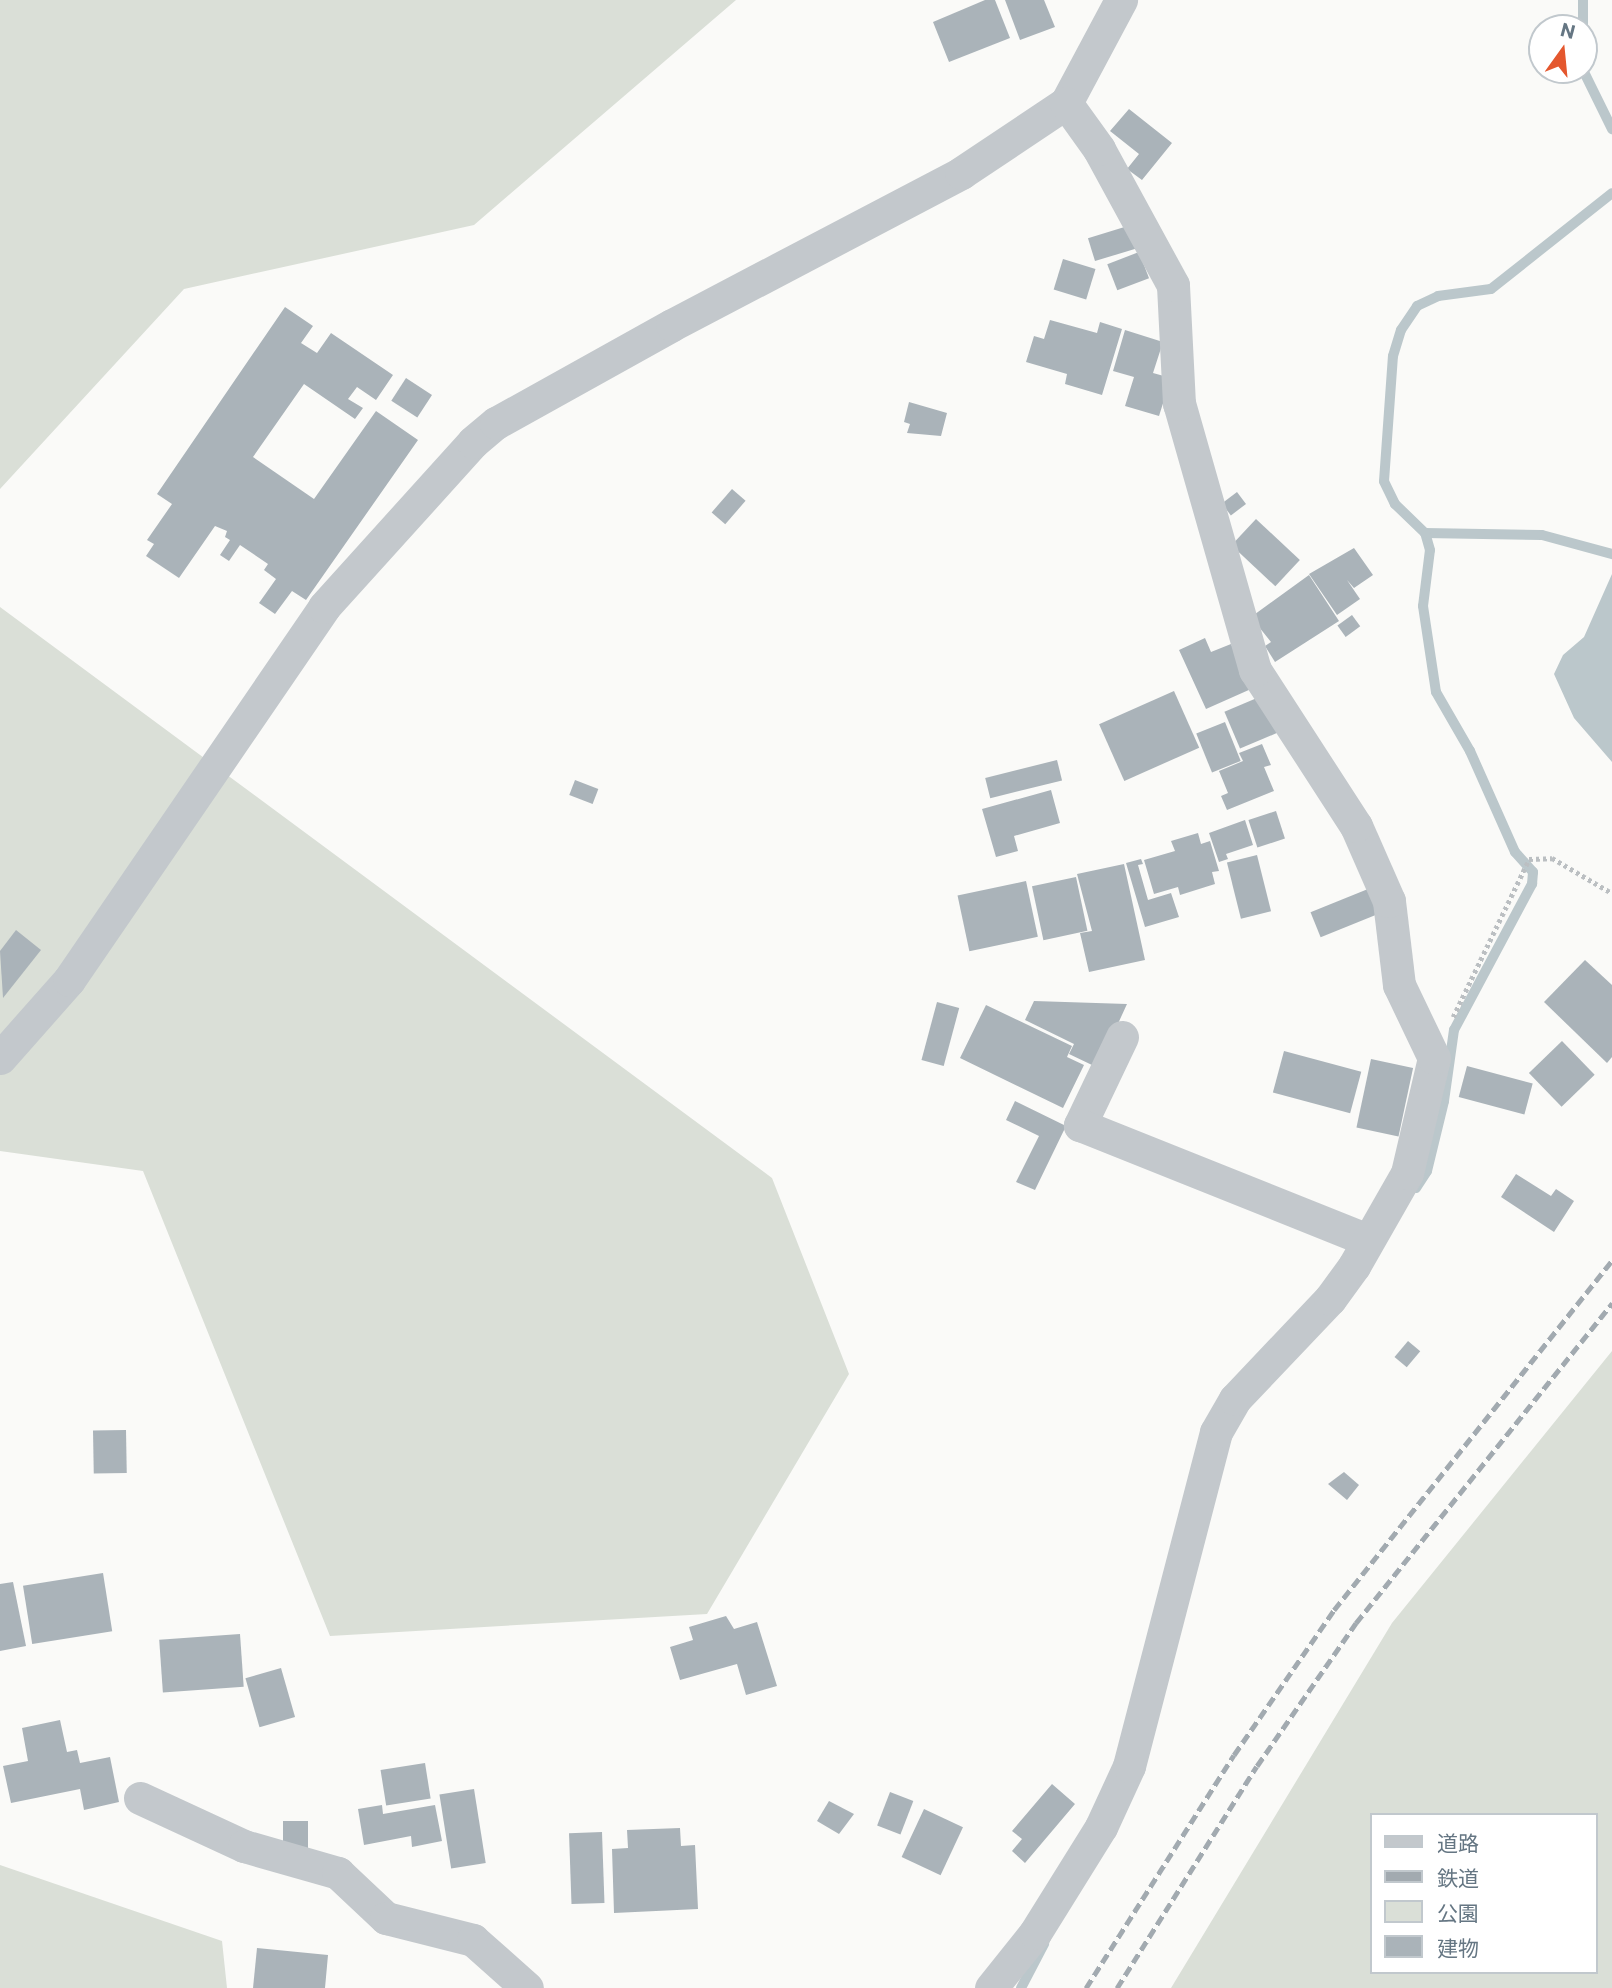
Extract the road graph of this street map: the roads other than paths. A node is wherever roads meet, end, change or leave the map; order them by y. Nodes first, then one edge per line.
1 (1121, 0) edge
2 (1066, 103) junction
3 (1122, 1037) dead end
4 (0, 1058) edge
5 (1368, 1240) junction
6 (140, 1798) dead end
7 (527, 1988) edge
8 (991, 1988) edge

1 - 2 street
2 - 4 street
2 - 5 street
3 - 5 street
5 - 8 street
6 - 7 street

